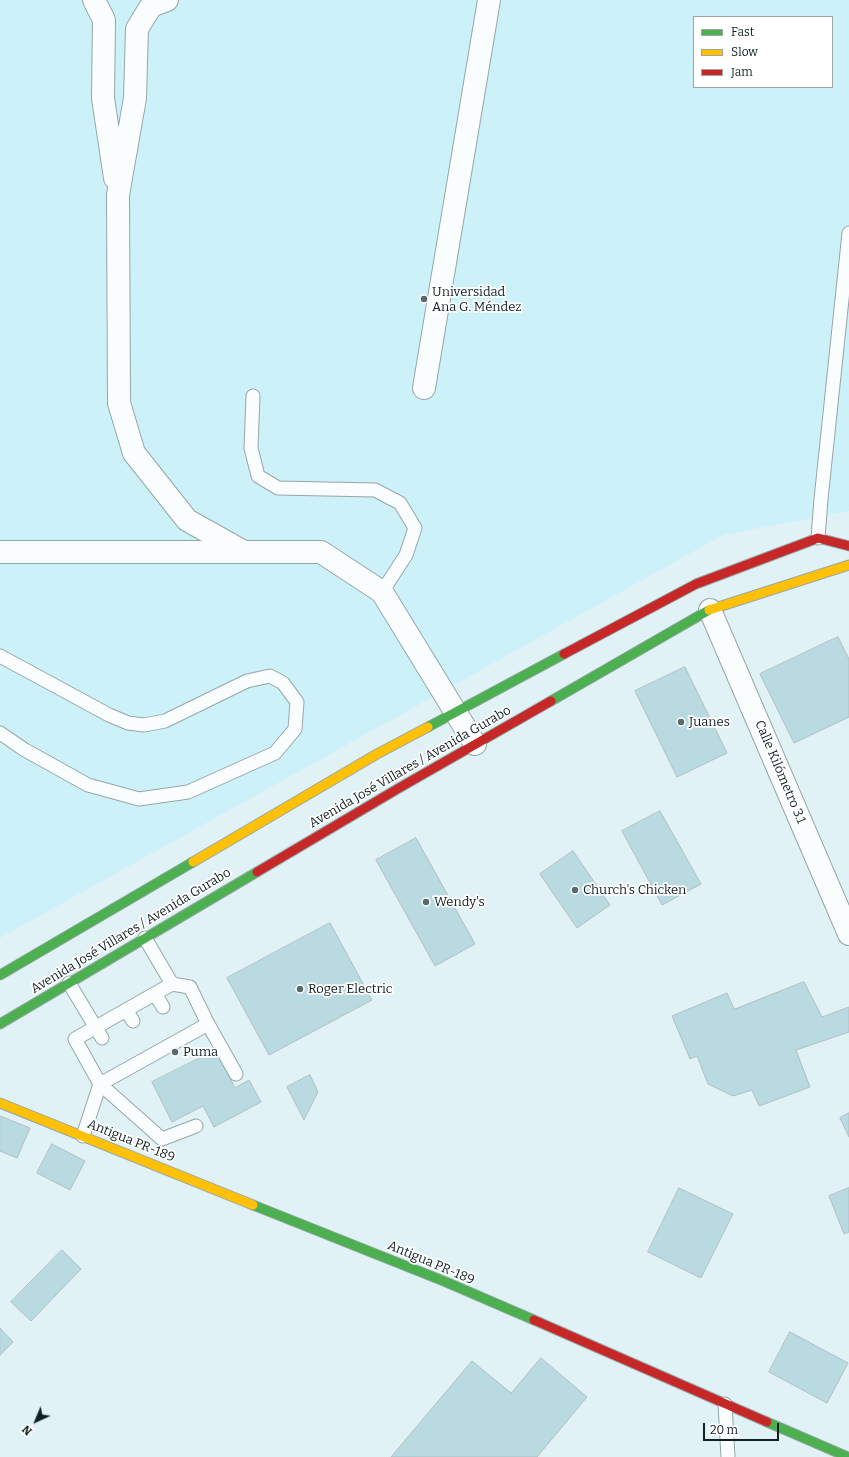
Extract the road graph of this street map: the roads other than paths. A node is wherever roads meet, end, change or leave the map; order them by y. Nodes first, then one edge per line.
1 (94, 0) edge
2 (167, 0) edge
3 (489, 0) edge
4 (118, 195) junction
5 (849, 233) edge
6 (424, 388) dead end
7 (252, 396) dead end
8 (818, 538) junction
9 (849, 546) edge
10 (0, 552) edge
11 (244, 552) junction
12 (849, 565) edge
13 (382, 592) junction
14 (710, 610) junction
15 (0, 656) edge
16 (456, 712) junction
17 (0, 733) edge
18 (475, 744) junction
19 (849, 934) edge
20 (145, 938) junction
21 (0, 975) edge
22 (69, 983) junction
23 (172, 984) junction
24 (155, 994) junction
25 (163, 1007) dead end
26 (126, 1010) junction
27 (133, 1021) dead end
28 (0, 1024) edge
29 (208, 1024) junction
30 (99, 1032) junction
31 (236, 1074) dead end
32 (100, 1084) junction
33 (0, 1103) edge
34 (196, 1126) dead end
35 (83, 1136) junction
36 (725, 1404) junction
37 (728, 1457) edge
38 (848, 1457) edge

1 - 4 street
2 - 4 street
3 - 6 street
4 - 11 street
5 - 8 lane
7 - 13 lane
8 - 9 main road
8 - 16 main road, Avenida José Villares / Avenida Gurabo
10 - 11 street
11 - 13 street
12 - 14 main road, Avenida José Villares / Avenida Gurabo
13 - 16 street
14 - 18 main road, Avenida José Villares / Avenida Gurabo
14 - 19 street, Calle Kilómetro 3.1
15 - 17 lane
16 - 18 street
16 - 21 main road, Avenida José Villares / Avenida Gurabo
18 - 20 main road, Avenida José Villares / Avenida Gurabo
20 - 22 main road, Avenida José Villares / Avenida Gurabo
20 - 23 lane
22 - 28 main road, Avenida José Villares / Avenida Gurabo
22 - 30 lane
23 - 24 lane
23 - 29 lane
24 - 25 lane
24 - 26 lane
26 - 27 lane
26 - 30 lane
29 - 31 lane
29 - 32 lane
30 - 32 lane
32 - 34 lane
32 - 35 lane
33 - 35 main road, Antigua PR-189
35 - 36 main road, Antigua PR-189
36 - 37 lane
36 - 38 main road, Antigua PR-189

